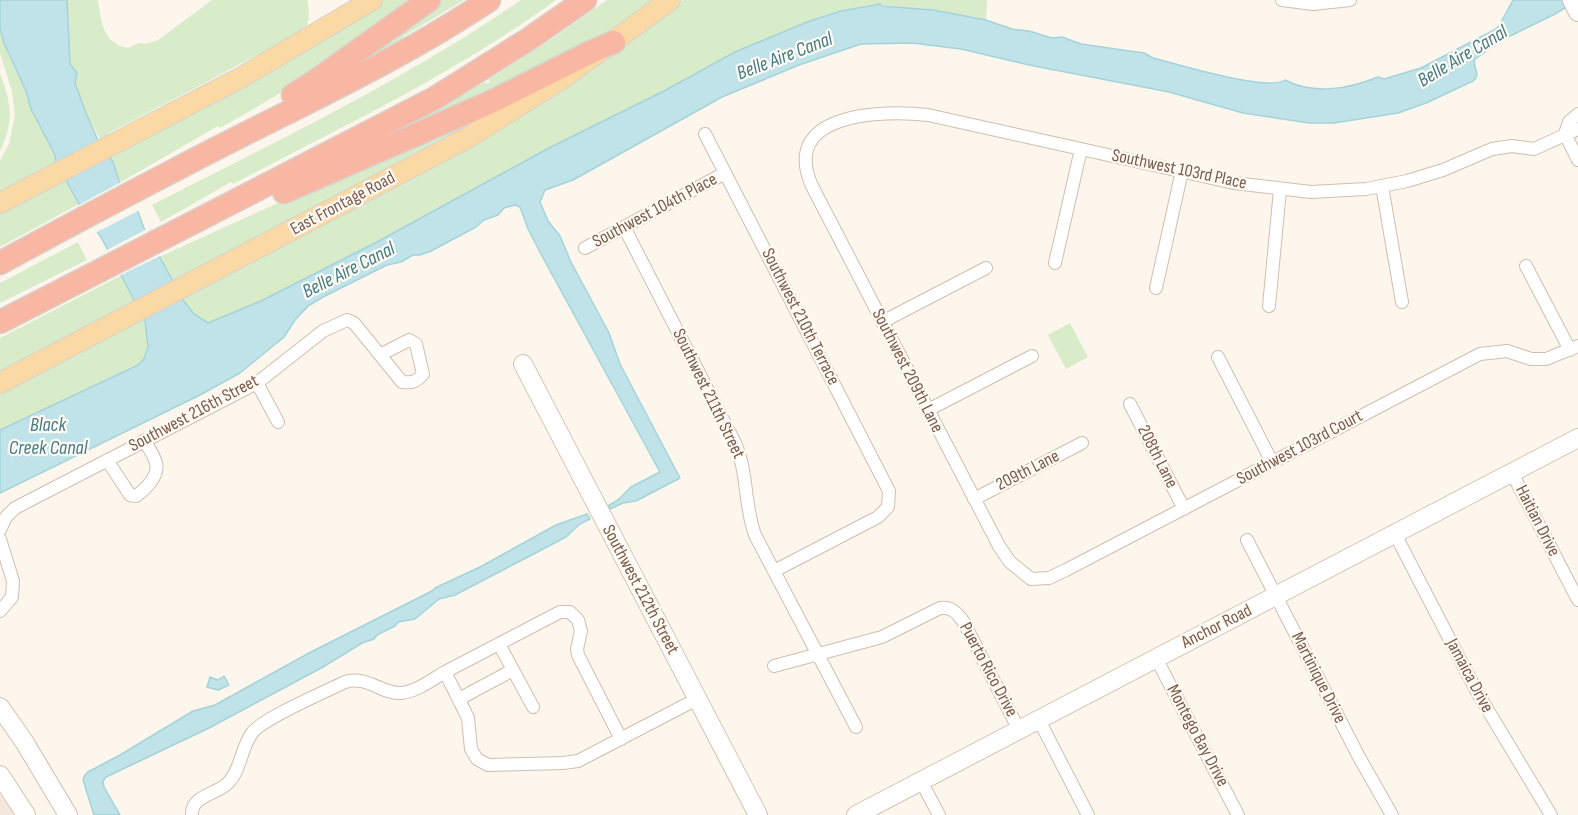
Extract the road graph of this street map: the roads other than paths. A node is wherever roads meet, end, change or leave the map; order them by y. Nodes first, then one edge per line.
1 (372, 0) edge
2 (429, 0) edge
3 (489, 0) edge
4 (585, 0) edge
5 (670, 0) edge
6 (1282, 0) edge
7 (1350, 0) edge
8 (1572, 0) edge
9 (1578, 12) edge
10 (614, 42) junction
11 (1578, 114) edge
12 (1578, 129) edge
13 (705, 134) dead end
14 (1565, 134) junction
15 (1081, 149) junction
16 (807, 156) joint
17 (1578, 160) edge
18 (172, 171) junction
19 (1182, 171) junction
20 (725, 173) junction
21 (1382, 186) junction
22 (1280, 190) junction
23 (0, 203) edge
24 (201, 219) junction
25 (624, 227) junction
26 (585, 248) dead end
27 (0, 263) edge
28 (1055, 263) dead end
29 (1526, 266) dead end
30 (986, 268) dead end
31 (1156, 288) dead end
32 (1402, 302) dead end
33 (1269, 306) dead end
34 (0, 322) edge
35 (882, 322) junction
36 (1574, 348) edge
37 (380, 355) dead end
38 (1032, 356) dead end
39 (1218, 357) dead end
40 (523, 364) dead end
41 (257, 382) junction
42 (0, 383) edge
43 (1130, 404) dead end
44 (928, 410) junction
45 (278, 422) dead end
46 (1578, 438) edge
47 (144, 440) junction
48 (1082, 443) dead end
49 (106, 460) junction
50 (1272, 462) junction
51 (1512, 473) junction
52 (974, 499) junction
53 (1184, 509) junction
54 (0, 530) edge
55 (1395, 534) junction
56 (0, 539) edge
57 (1247, 540) dead end
58 (774, 571) junction
59 (1027, 576) joint
60 (1276, 596) junction
61 (1578, 600) edge
62 (0, 611) edge
63 (499, 644) junction
64 (818, 653) junction
65 (1156, 658) junction
66 (774, 666) dead end
67 (513, 670) junction
68 (445, 672) junction
69 (459, 699) junction
70 (698, 699) junction
71 (0, 707) edge
72 (533, 707) dead end
73 (1039, 720) junction
74 (856, 727) dead end
75 (1019, 730) junction
76 (621, 739) junction
77 (0, 776) edge
78 (921, 781) junction
79 (26, 815) edge
80 (68, 815) edge
81 (192, 815) edge
82 (758, 815) edge
83 (856, 815) edge
84 (939, 815) edge
85 (1088, 815) edge
86 (1238, 815) edge
87 (1392, 815) edge
88 (1551, 815) edge

1 - 23 main road
2 - 18 highway
3 - 18 highway
4 - 24 highway
5 - 10 main road, East Frontage Road
6 - 7 street
8 - 9 street
10 - 24 highway
10 - 42 main road, East Frontage Road
11 - 14 street
12 - 14 street, Southwest 103rd Place
13 - 20 street, Southwest 210th Terrace
14 - 17 street
14 - 21 street, Southwest 103rd Place
15 - 16 street, Southwest 103rd Place
15 - 19 street, Southwest 103rd Place
15 - 28 street
16 - 35 street, Southwest 209th Lane
18 - 27 highway
19 - 22 street, Southwest 103rd Place
19 - 31 street
20 - 25 street, Southwest 104th Place
20 - 58 street, Southwest 210th Terrace
21 - 22 street, Southwest 103rd Place
21 - 32 street
22 - 33 street
24 - 34 highway
25 - 26 street, Southwest 104th Place
25 - 58 street, Southwest 211th Street
29 - 36 street
30 - 35 street
35 - 44 street, Southwest 209th Lane
36 - 50 street, Southwest 103rd Court
37 - 41 street, Southwest 216th Street
38 - 44 street
39 - 50 street
40 - 70 street, Southwest 212th Street
41 - 45 street
41 - 47 street, Southwest 216th Street
43 - 53 street, 208th Lane
44 - 52 street, Southwest 209th Lane
46 - 51 street, Anchor Road
47 - 49 street, Southwest 216th Street
47 - 49 street
48 - 52 street, 209th Lane
49 - 54 street, Southwest 216th Street
50 - 53 street, Southwest 103rd Court
51 - 55 street, Anchor Road
51 - 61 street, Haitian Drive
52 - 59 street, Southwest 209th Lane
53 - 59 street, Southwest 103rd Court
55 - 60 street, Anchor Road
55 - 88 street, Jamaica Drive
56 - 62 street
57 - 60 street, Martinique Drive
58 - 64 street, Southwest 211th Street
60 - 65 street, Anchor Road
60 - 87 street, Martinique Drive
63 - 67 street
63 - 68 street
63 - 76 street
64 - 66 street
64 - 74 street, Southwest 211th Street
64 - 75 street, Puerto Rico Drive
65 - 73 street, Anchor Road
65 - 86 street, Montego Bay Drive
67 - 69 street
67 - 72 street
68 - 69 street
68 - 81 street
69 - 76 street
70 - 76 street
70 - 82 street, Southwest 212th Street
71 - 80 street
73 - 75 street, Anchor Road
73 - 85 street
75 - 78 street, Anchor Road
77 - 79 street
78 - 83 street, Anchor Road
78 - 84 street

